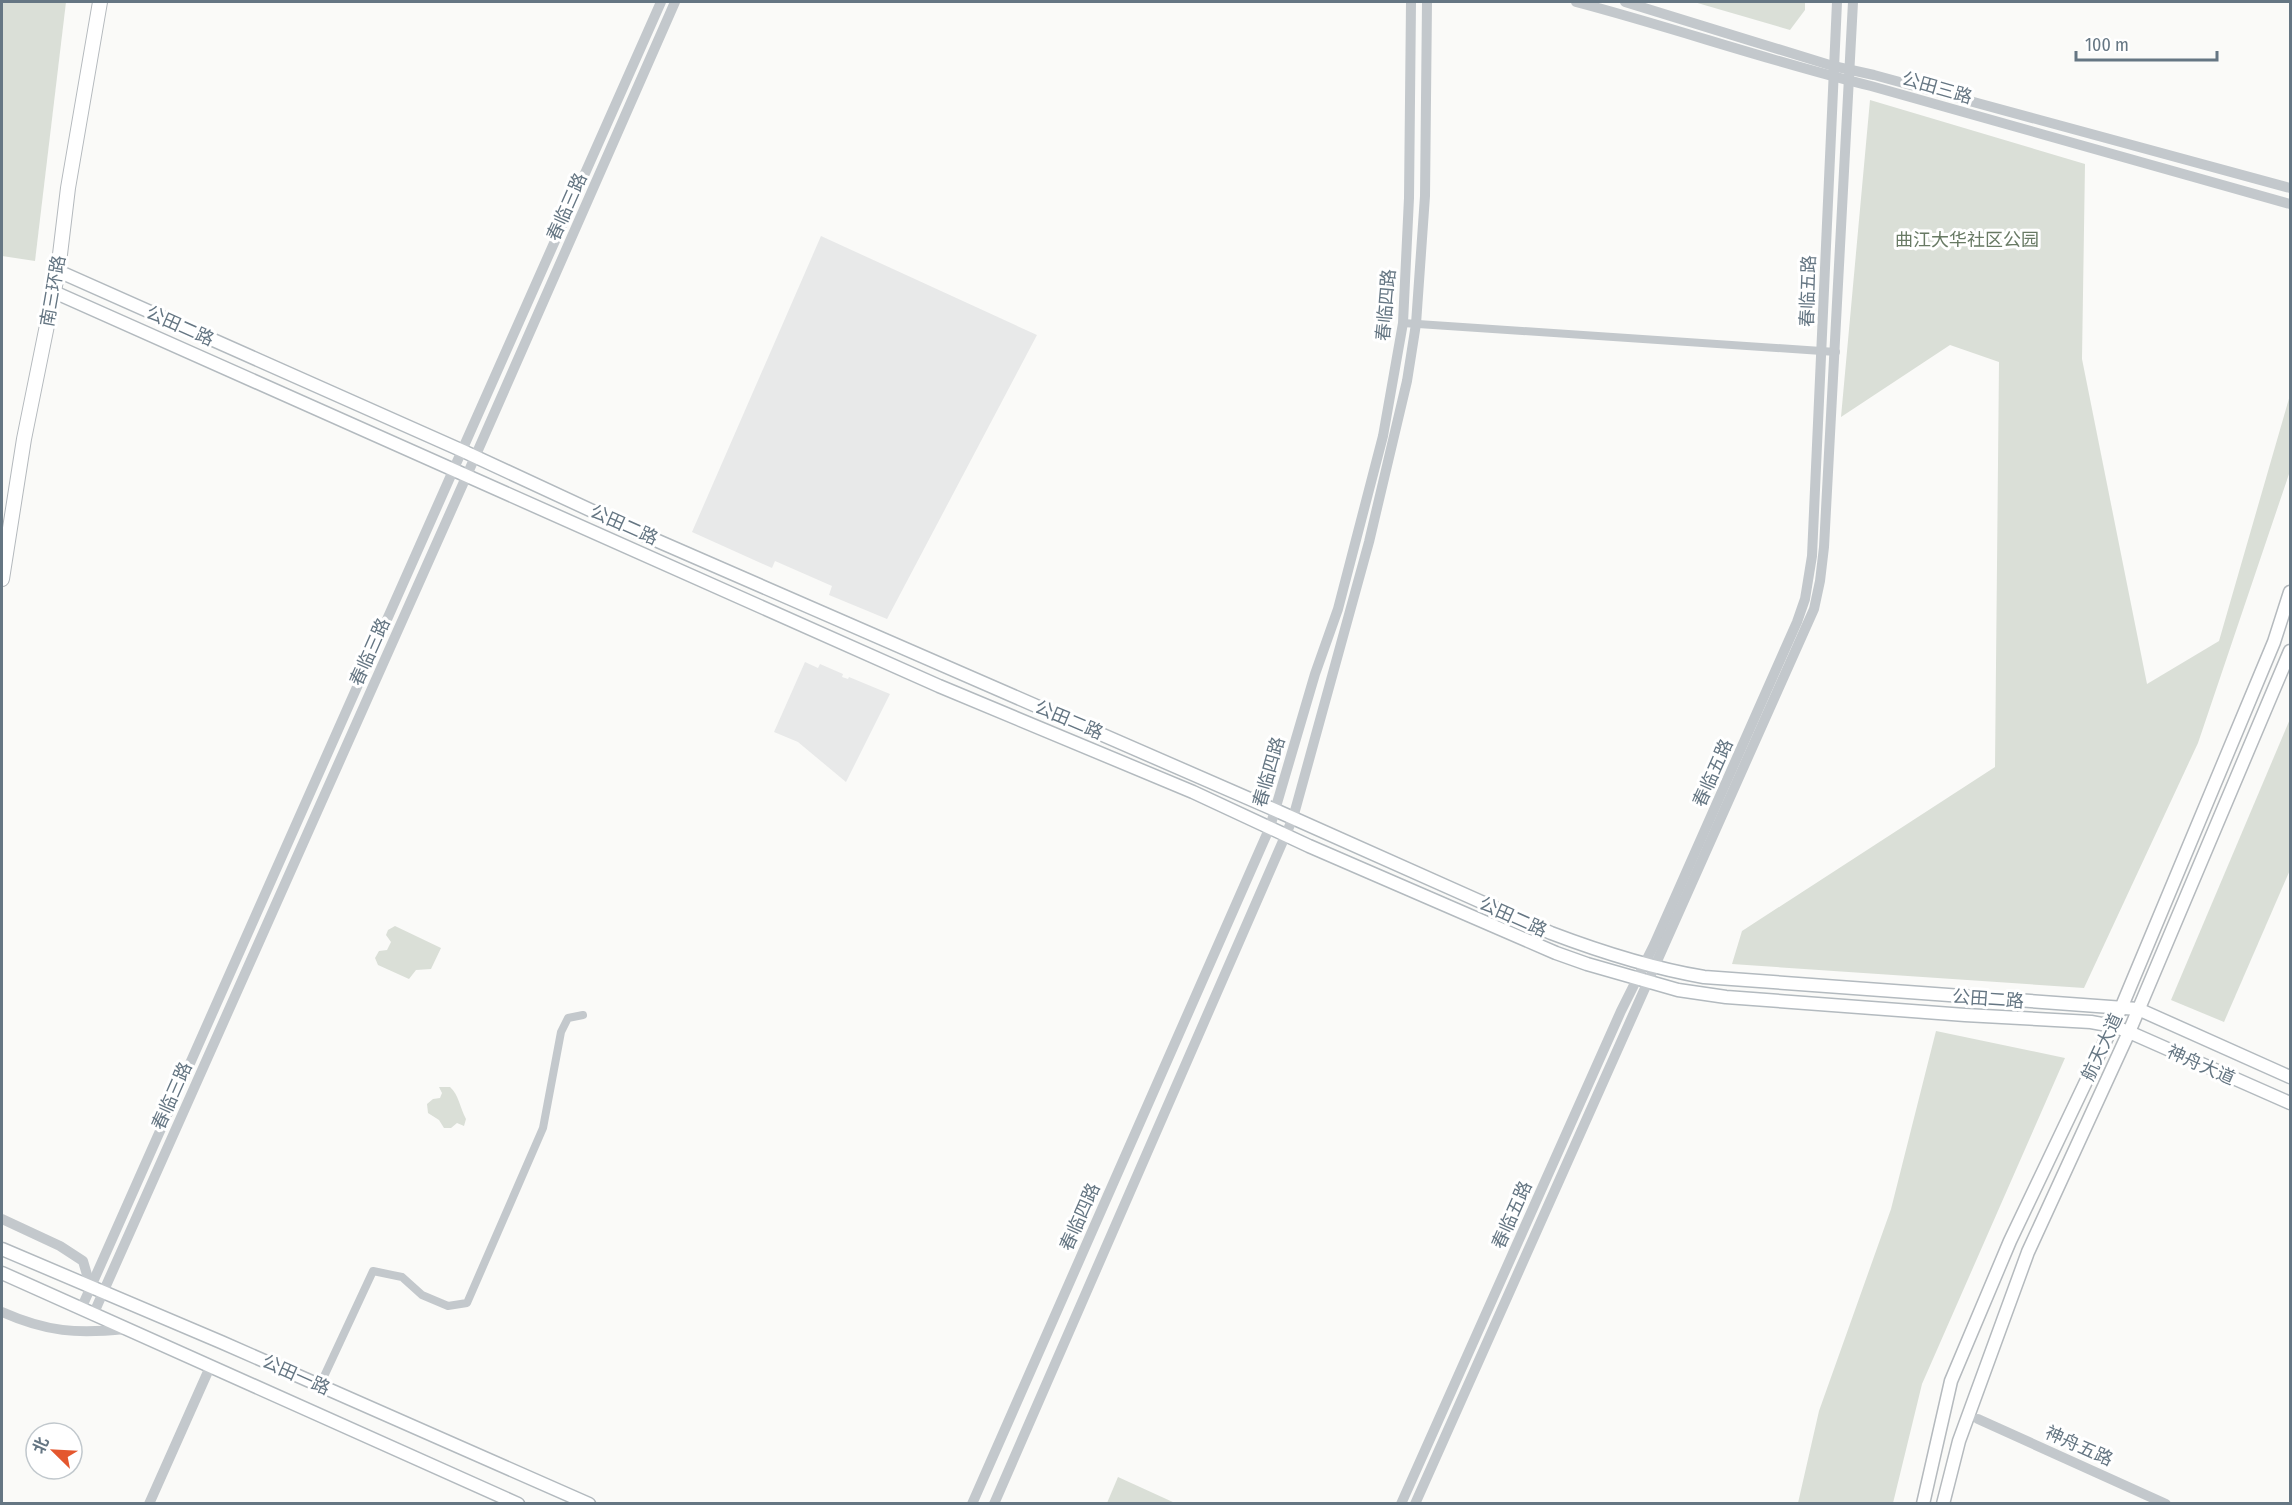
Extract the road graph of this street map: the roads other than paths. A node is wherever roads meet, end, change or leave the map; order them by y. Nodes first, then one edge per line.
1 (100, 2) edge
2 (661, 2) edge
3 (675, 2) edge
4 (1411, 2) edge
5 (1427, 2) edge
6 (1576, 2) edge
7 (1625, 2) edge
8 (1837, 2) edge
9 (1853, 2) edge
10 (1833, 71) junction
11 (1850, 75) junction
12 (2290, 188) edge
13 (2290, 204) edge
14 (58, 271) junction
15 (54, 292) junction
16 (1403, 323) junction
17 (1416, 324) junction
18 (1822, 351) junction
19 (1836, 352) junction
20 (463, 452) junction
21 (475, 457) junction
22 (454, 470) junction
23 (466, 476) junction
24 (2, 579) edge
25 (2290, 592) edge
26 (2290, 651) edge
27 (1275, 810) junction
28 (1293, 818) junction
29 (1270, 827) junction
30 (1286, 835) junction
31 (1650, 966) junction
32 (1643, 980) junction
33 (2122, 1006) junction
34 (2138, 1009) junction
35 (583, 1015) dead end
36 (2113, 1026) junction
37 (2129, 1032) junction
38 (2290, 1077) edge
39 (2290, 1103) edge
40 (2, 1219) edge
41 (2, 1249) edge
42 (2, 1273) edge
43 (90, 1286) junction
44 (103, 1291) junction
45 (81, 1309) junction
46 (2, 1312) edge
47 (93, 1315) junction
48 (125, 1329) junction
49 (210, 1367) junction
50 (320, 1385) junction
51 (1978, 1419) dead end
52 (149, 1503) edge
53 (518, 1503) edge
54 (585, 1503) edge
55 (972, 1503) edge
56 (994, 1503) edge
57 (1401, 1503) edge
58 (1415, 1503) edge
59 (1923, 1503) edge
60 (1943, 1503) edge
61 (2166, 1503) edge

1 - 14 highway, 南三环路
2 - 20 street, 春临三路
3 - 21 street, 春临三路
4 - 16 street, 春临四路
5 - 17 street, 春临四路
6 - 10 street, 公田三路
7 - 10 street, 公田三路
8 - 10 street, 春临五路
9 - 11 street, 春临五路
10 - 11 street, 公田三路
10 - 18 street, 春临五路
11 - 12 street, 公田三路
11 - 13 street, 公田三路
11 - 19 street, 春临五路
14 - 15 highway, 南三环路
14 - 20 main road, 公田二路
15 - 22 main road, 公田二路
15 - 24 highway, 南三环路
16 - 17 street
16 - 27 street, 春临四路
17 - 18 street
17 - 28 street, 春临四路
18 - 19 street
18 - 31 street, 春临五路
19 - 31 street, 春临五路
20 - 21 main road, 公田二路
20 - 22 street, 春临三路
21 - 23 street, 春临三路
21 - 27 main road, 公田二路
22 - 23 main road, 公田二路
22 - 43 street, 春临三路
23 - 29 main road, 公田二路
23 - 44 street, 春临三路
25 - 33 main road, 航天大道
26 - 34 main road, 航天大道
27 - 28 main road, 公田二路
27 - 29 street, 春临四路
28 - 30 street, 春临四路
28 - 31 main road, 公田二路
29 - 30 main road, 公田二路
29 - 55 street, 春临四路
30 - 32 main road, 公田二路
30 - 56 street, 春临四路
31 - 32 street, 春临五路
31 - 33 main road, 公田二路
32 - 36 main road, 公田二路
32 - 57 street, 春临五路
32 - 58 street, 春临五路
33 - 34 main road, 神舟大道
33 - 36 main road, 航天大道
34 - 37 main road, 航天大道
34 - 38 main road, 神舟大道
35 - 50 street
36 - 37 main road, 神舟大道
36 - 59 main road, 航天大道
37 - 39 main road, 神舟大道
37 - 60 main road, 航天大道
40 - 43 street
41 - 43 main road, 公田一路
42 - 45 main road, 公田一路
43 - 44 main road, 公田一路
43 - 45 street, 春临三路
44 - 47 street, 春临三路
44 - 50 main road, 公田一路
45 - 47 main road, 公田一路
46 - 48 street
47 - 48 main road, 公田一路
48 - 49 main road, 公田一路
49 - 52 street
49 - 53 main road, 公田一路
50 - 54 main road, 公田一路
51 - 61 street, 神舟五路

